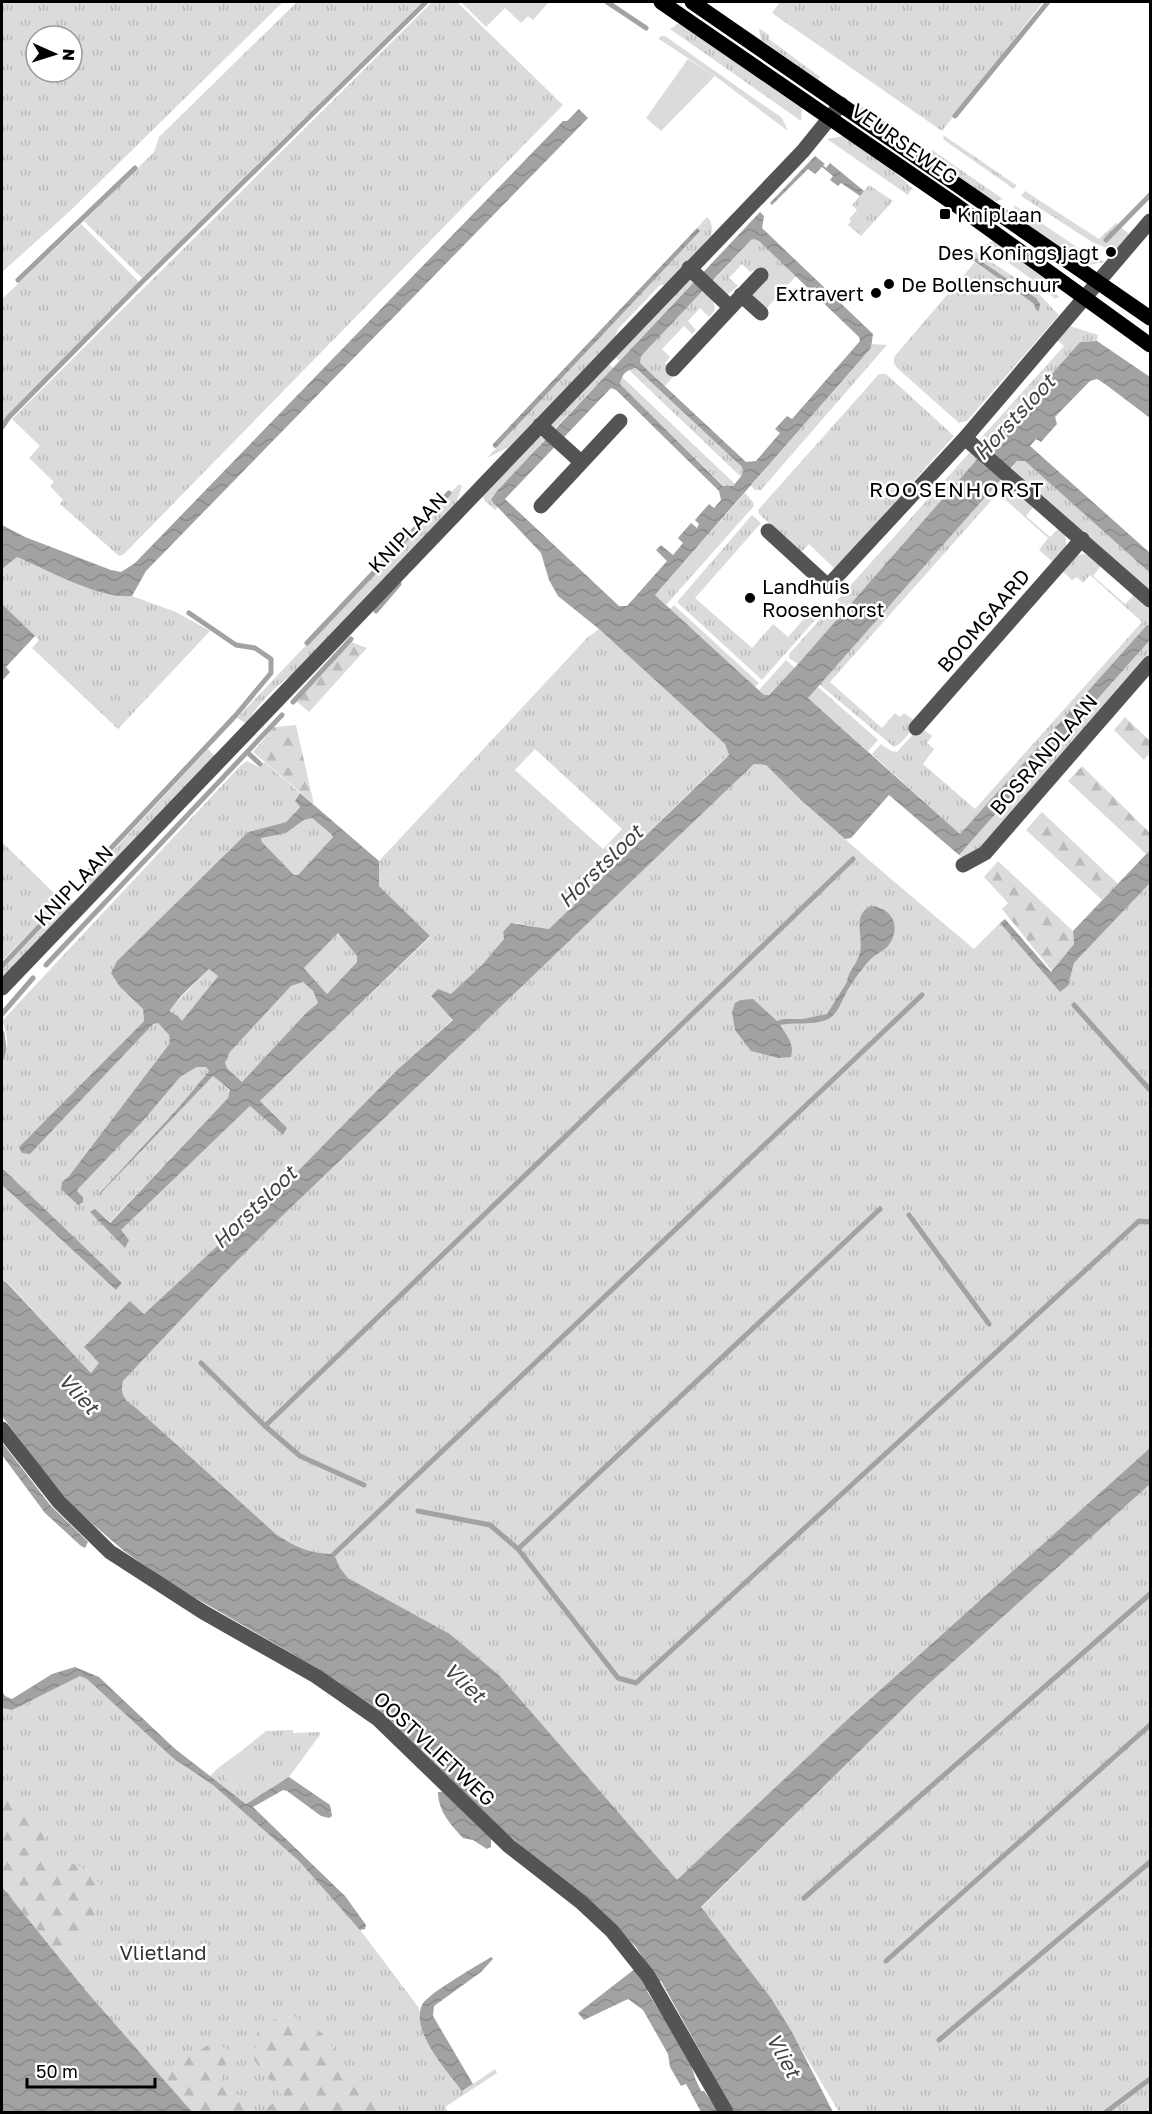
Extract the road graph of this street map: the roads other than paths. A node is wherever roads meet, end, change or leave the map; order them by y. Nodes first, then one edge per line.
1 (661, 2) edge
2 (692, 2) edge
3 (841, 104) junction
4 (831, 117) junction
5 (1150, 221) edge
6 (692, 271) junction
7 (761, 275) dead end
8 (1100, 282) junction
9 (741, 295) junction
10 (1085, 298) junction
11 (730, 307) junction
12 (760, 314) dead end
13 (1150, 318) edge
14 (1150, 345) edge
15 (673, 369) dead end
16 (620, 421) dead end
17 (543, 428) junction
18 (965, 438) junction
19 (580, 462) junction
20 (541, 506) dead end
21 (768, 531) dead end
22 (1082, 539) junction
23 (1150, 600) edge
24 (1150, 663) edge
25 (916, 728) dead end
26 (963, 865) dead end
27 (2, 988) edge
28 (2, 1429) edge
29 (726, 2112) edge

1 - 4 main road, VEURSEWEG
2 - 3 main road, VEURSEWEG
3 - 4 street, KNIPLAAN
3 - 8 main road, VEURSEWEG
4 - 6 street, KNIPLAAN
4 - 10 main road, VEURSEWEG
5 - 8 street
6 - 11 street
6 - 17 street, KNIPLAAN
7 - 9 street
8 - 10 street
8 - 13 main road, VEURSEWEG
9 - 11 street
9 - 12 street
10 - 14 main road, VEURSEWEG
10 - 18 street
11 - 15 street
16 - 19 street
17 - 19 street
17 - 27 street, KNIPLAAN
18 - 21 street
18 - 22 street
19 - 20 street
22 - 23 street
22 - 25 street, BOOMGAARD
24 - 26 street, BOSRANDLAAN
28 - 29 street, OOSTVLIETWEG

